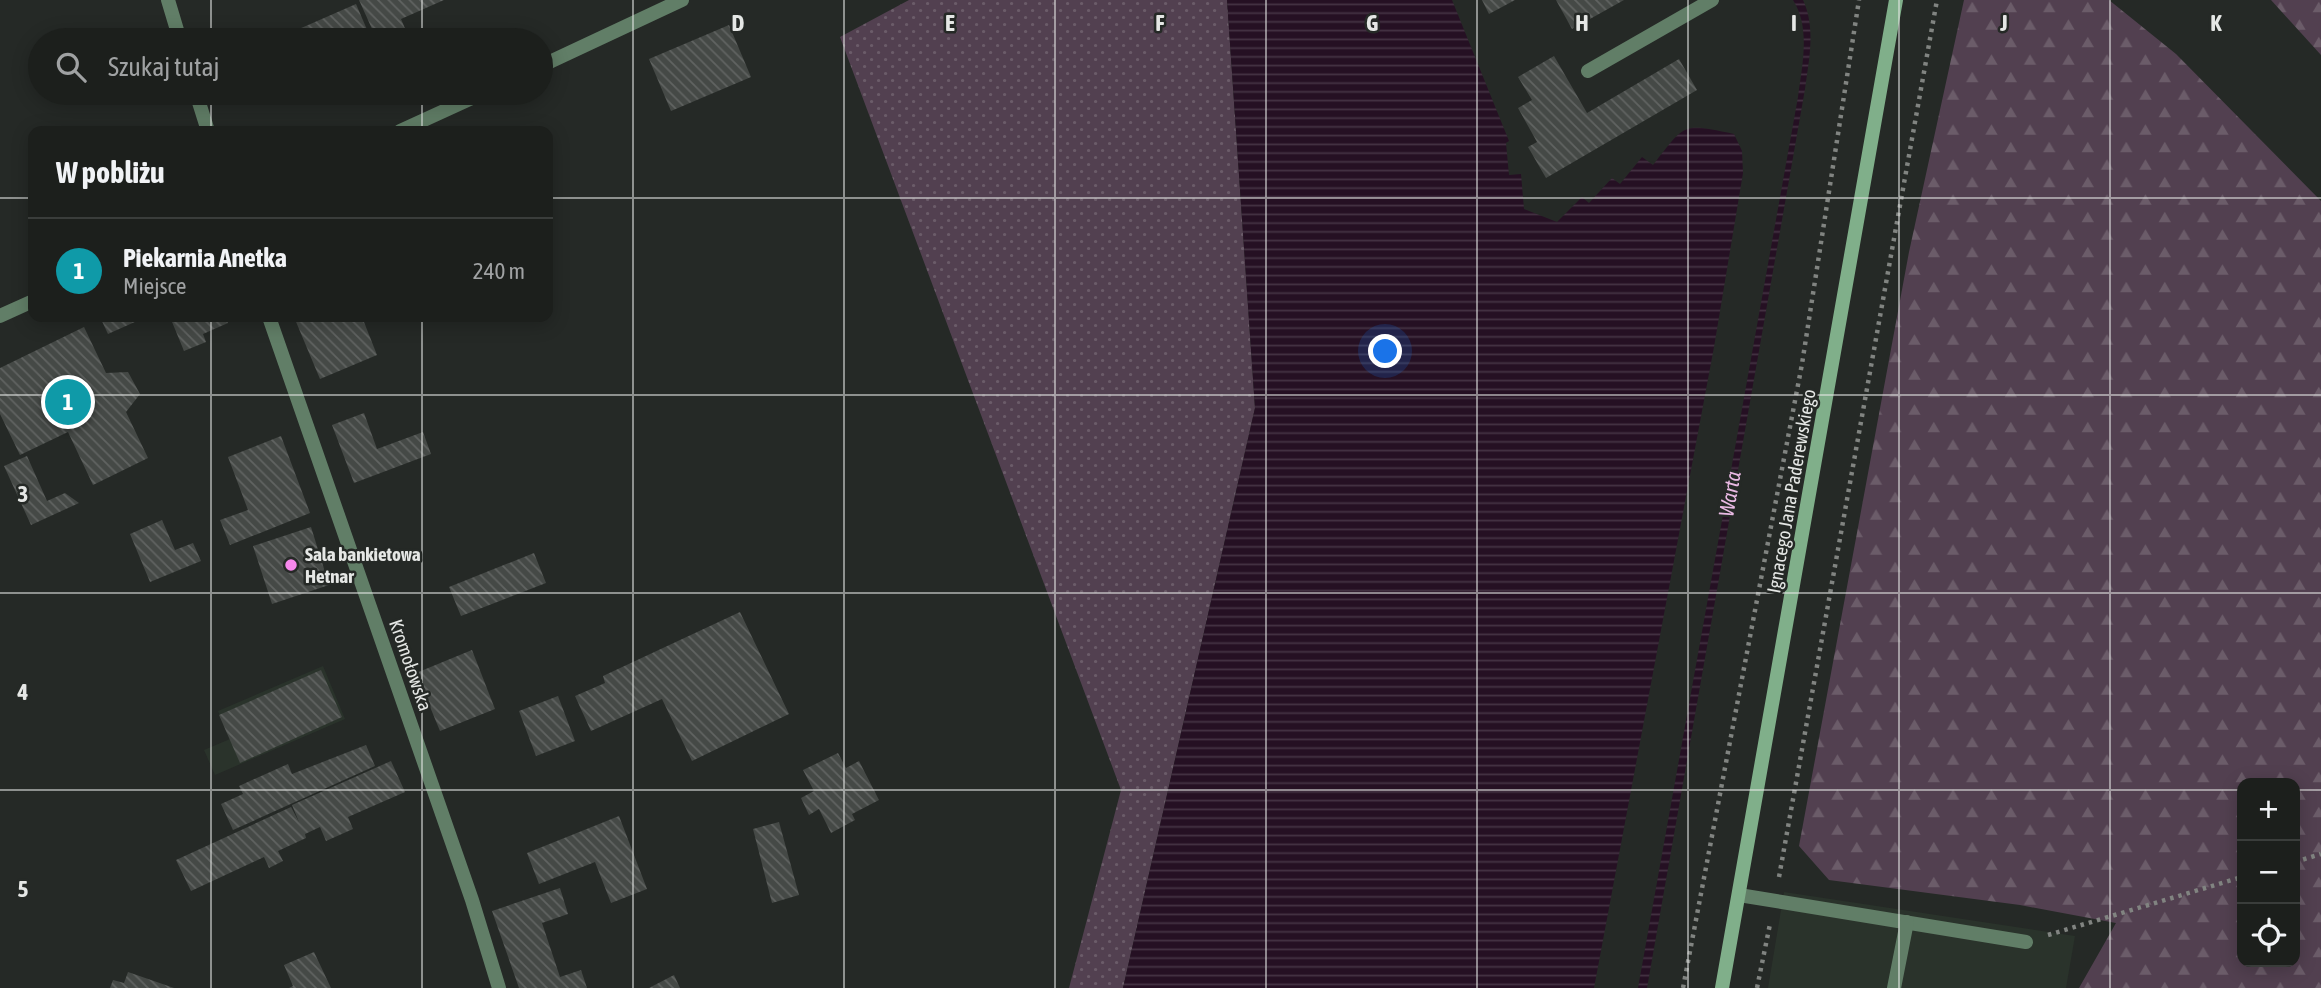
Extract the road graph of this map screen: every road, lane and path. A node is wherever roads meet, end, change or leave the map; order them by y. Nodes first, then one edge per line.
1 (168, 0) edge
2 (682, 0) edge
3 (1712, 0) edge
4 (1859, 0) edge
5 (1896, 0) edge
6 (1937, 0) edge
7 (176, 28) edge
8 (553, 60) edge
9 (1588, 71) dead end
10 (200, 105) edge
11 (457, 105) edge
12 (206, 126) edge
13 (411, 126) edge
14 (28, 302) edge
15 (0, 316) edge
16 (271, 322) edge
17 (2321, 854) edge
18 (2300, 860) edge
19 (2237, 879) edge
20 (1740, 895) junction
21 (1774, 901) junction
22 (1907, 922) junction
23 (2026, 942) joint
24 (499, 988) edge
25 (1683, 988) edge
26 (1722, 988) edge
27 (1757, 988) edge
28 (1894, 988) edge

1 - 7 street
2 - 8 street
3 - 9 street
4 - 25 path
5 - 20 main road, Ignacego Jana Paderewskiego
6 - 21 path
10 - 12 street
11 - 13 street
14 - 15 street
16 - 24 street, Kromołowska
17 - 18 path
19 - 23 path
20 - 21 street
20 - 26 main road, Ignacego Jana Paderewskiego
21 - 22 street
21 - 27 path
22 - 23 street
22 - 28 street

